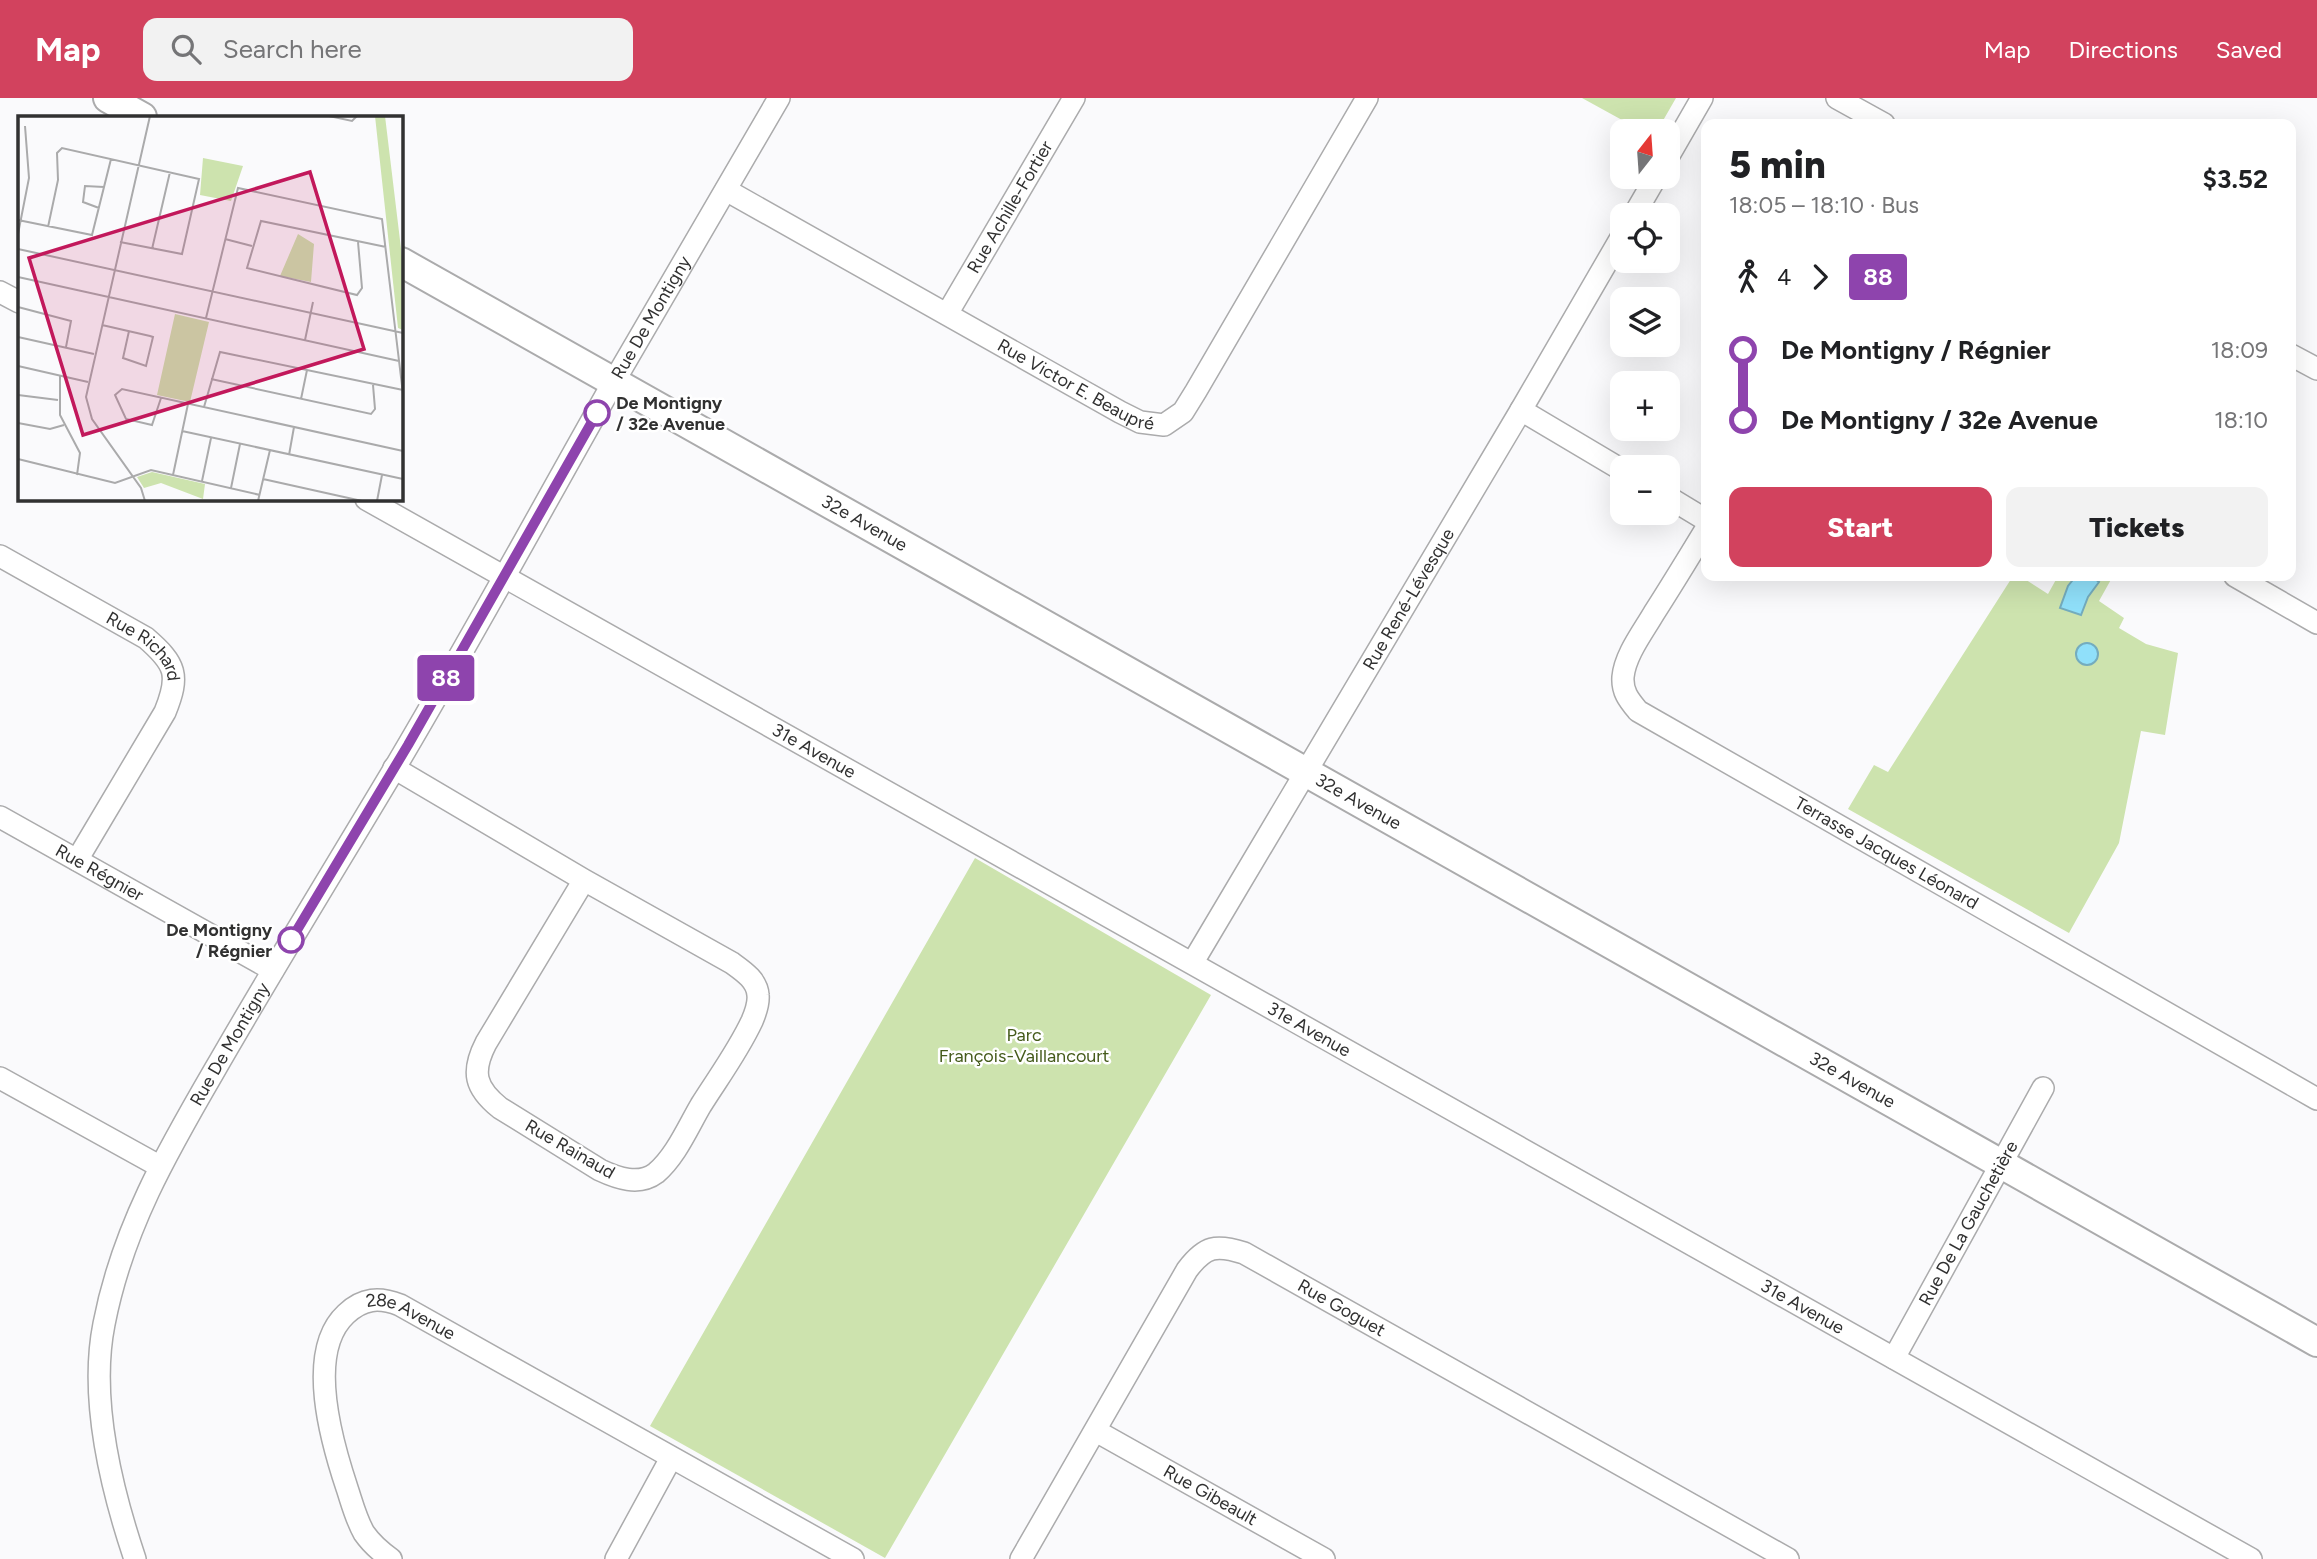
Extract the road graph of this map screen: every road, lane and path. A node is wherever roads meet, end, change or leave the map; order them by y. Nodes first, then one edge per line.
1 (108, 98) edge
2 (779, 98) edge
3 (1074, 98) edge
4 (1367, 98) edge
5 (1702, 98) edge
6 (1837, 98) edge
7 (140, 116) edge
8 (1875, 119) edge
9 (1680, 136) edge
10 (726, 190) junction
11 (1610, 257) edge
12 (402, 263) edge
13 (0, 292) edge
14 (18, 301) edge
15 (947, 314) junction
16 (2296, 358) edge
17 (2317, 369) edge
18 (614, 382) junction
19 (1521, 411) junction
20 (1610, 463) edge
21 (368, 500) edge
22 (1680, 504) edge
23 (1701, 517) edge
24 (1701, 537) edge
25 (0, 556) edge
26 (505, 577) junction
27 (2244, 581) edge
28 (2317, 623) edge
29 (394, 768) junction
30 (1305, 773) junction
31 (0, 817) edge
32 (77, 860) junction
33 (584, 880) junction
34 (1193, 962) junction
35 (273, 970) junction
36 (0, 1078) edge
37 (2043, 1088) dead end
38 (2317, 1098) edge
39 (2002, 1164) junction
40 (159, 1166) junction
41 (2317, 1342) edge
42 (1894, 1357) junction
43 (1096, 1431) junction
44 (671, 1458) junction
45 (135, 1559) edge
46 (391, 1559) edge
47 (616, 1559) edge
48 (853, 1559) edge
49 (1021, 1559) edge
50 (1324, 1559) edge
51 (1788, 1559) edge
52 (2252, 1559) edge

1 - 7 street
2 - 10 street, Rue De Montigny
3 - 15 street, Rue Achille-Fortier
4 - 15 street, Rue Victor E. Beaupré
5 - 9 street
6 - 8 street
10 - 15 street, Rue Victor E. Beaupré
10 - 18 street, Rue De Montigny
11 - 19 street, Rue René-Lévesque
12 - 18 street, 32e Avenue
13 - 14 street
16 - 17 street
18 - 26 street, Rue De Montigny
18 - 30 street, 32e Avenue
19 - 20 street
19 - 30 street, Rue René-Lévesque
21 - 26 street, 31e Avenue
22 - 23 street
24 - 38 street, Terrasse Jacques Léonard
25 - 32 street, Rue Richard
26 - 29 street, Rue De Montigny
26 - 34 street, 31e Avenue
27 - 28 street
29 - 33 street, Rue Rainaud
29 - 35 street, Rue De Montigny
30 - 34 street, Rue René-Lévesque
30 - 39 street, 32e Avenue
31 - 32 street, Rue Régnier
32 - 35 street, Rue Régnier
33 - 33 street, Rue Rainaud
34 - 42 street, 31e Avenue
35 - 40 street, Rue De Montigny
36 - 40 street
37 - 39 street, Rue De La Gauchetière
39 - 41 street, 32e Avenue
39 - 42 street, Rue De La Gauchetière
40 - 45 street, Rue De Montigny
42 - 52 street, 31e Avenue
43 - 49 street, Rue Goguet
43 - 50 street, Rue Gibeault
43 - 51 street, Rue Goguet
44 - 46 street, 28e Avenue
44 - 47 street
44 - 48 street, 28e Avenue

